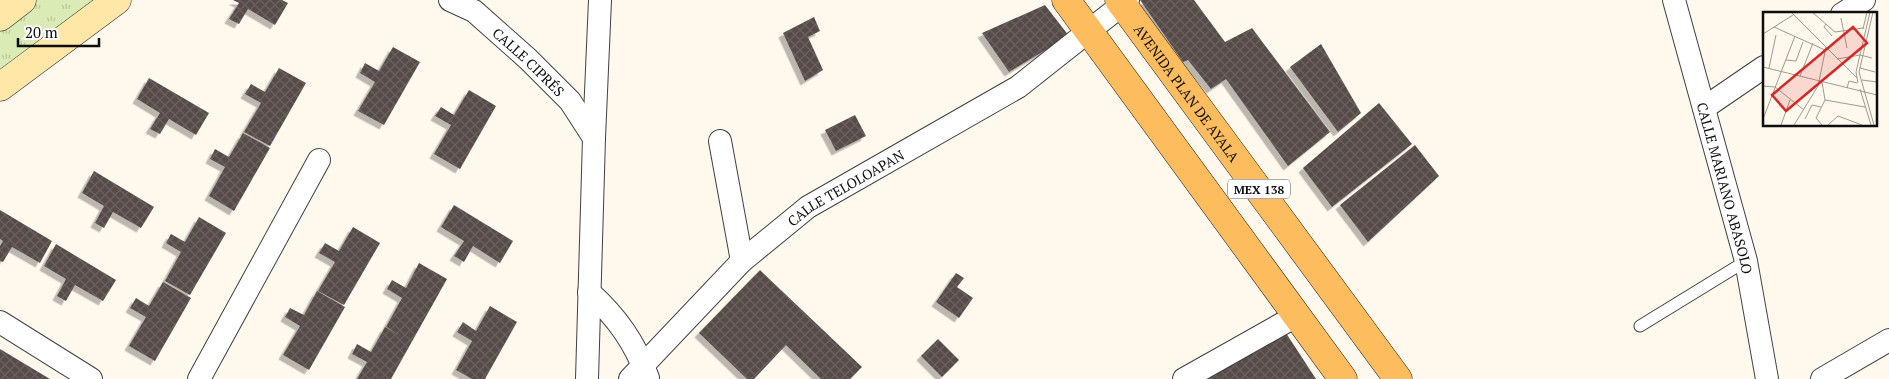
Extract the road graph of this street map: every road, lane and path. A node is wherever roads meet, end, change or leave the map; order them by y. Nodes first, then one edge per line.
1 (22, 0) edge
2 (117, 0) edge
3 (450, 0) edge
4 (600, 0) edge
5 (1066, 0) edge
6 (1674, 0) edge
7 (1864, 0) edge
8 (1123, 1) edge
9 (1845, 12) edge
10 (0, 17) edge
11 (1089, 30) junction
12 (1763, 68) edge
13 (0, 87) edge
14 (1704, 108) junction
15 (594, 138) junction
16 (720, 141) dead end
17 (319, 160) dead end
18 (742, 261) junction
19 (1746, 261) junction
20 (589, 292) junction
21 (1296, 316) junction
22 (0, 322) edge
23 (1640, 326) dead end
24 (1889, 340) edge
25 (640, 374) edge
26 (91, 379) edge
27 (200, 379) edge
28 (587, 379) edge
29 (1184, 379) edge
30 (1344, 379) edge
31 (1398, 379) edge
32 (1767, 379) edge
33 (1822, 379) edge

1 - 10 main road
2 - 13 main road
3 - 15 street, CALLE CIPRÉS
4 - 15 street
5 - 11 main road, MEX 138
6 - 14 street, CALLE MARIANO ABASOLO
7 - 9 street
8 - 11 street, CALLE TELOLOAPAN
8 - 31 main road, AVENIDA PLAN DE AYALA / MEX 138
11 - 18 street, CALLE TELOLOAPAN
11 - 21 main road, MEX 138
12 - 14 street
14 - 19 street, CALLE MARIANO ABASOLO
15 - 20 street
16 - 18 street
17 - 27 street
18 - 25 street, CALLE TELOLOAPAN
19 - 23 lane
19 - 32 street, CALLE MARIANO ABASOLO
20 - 25 street
20 - 28 street
21 - 29 street
21 - 30 main road, MEX 138
22 - 26 street
24 - 33 street

